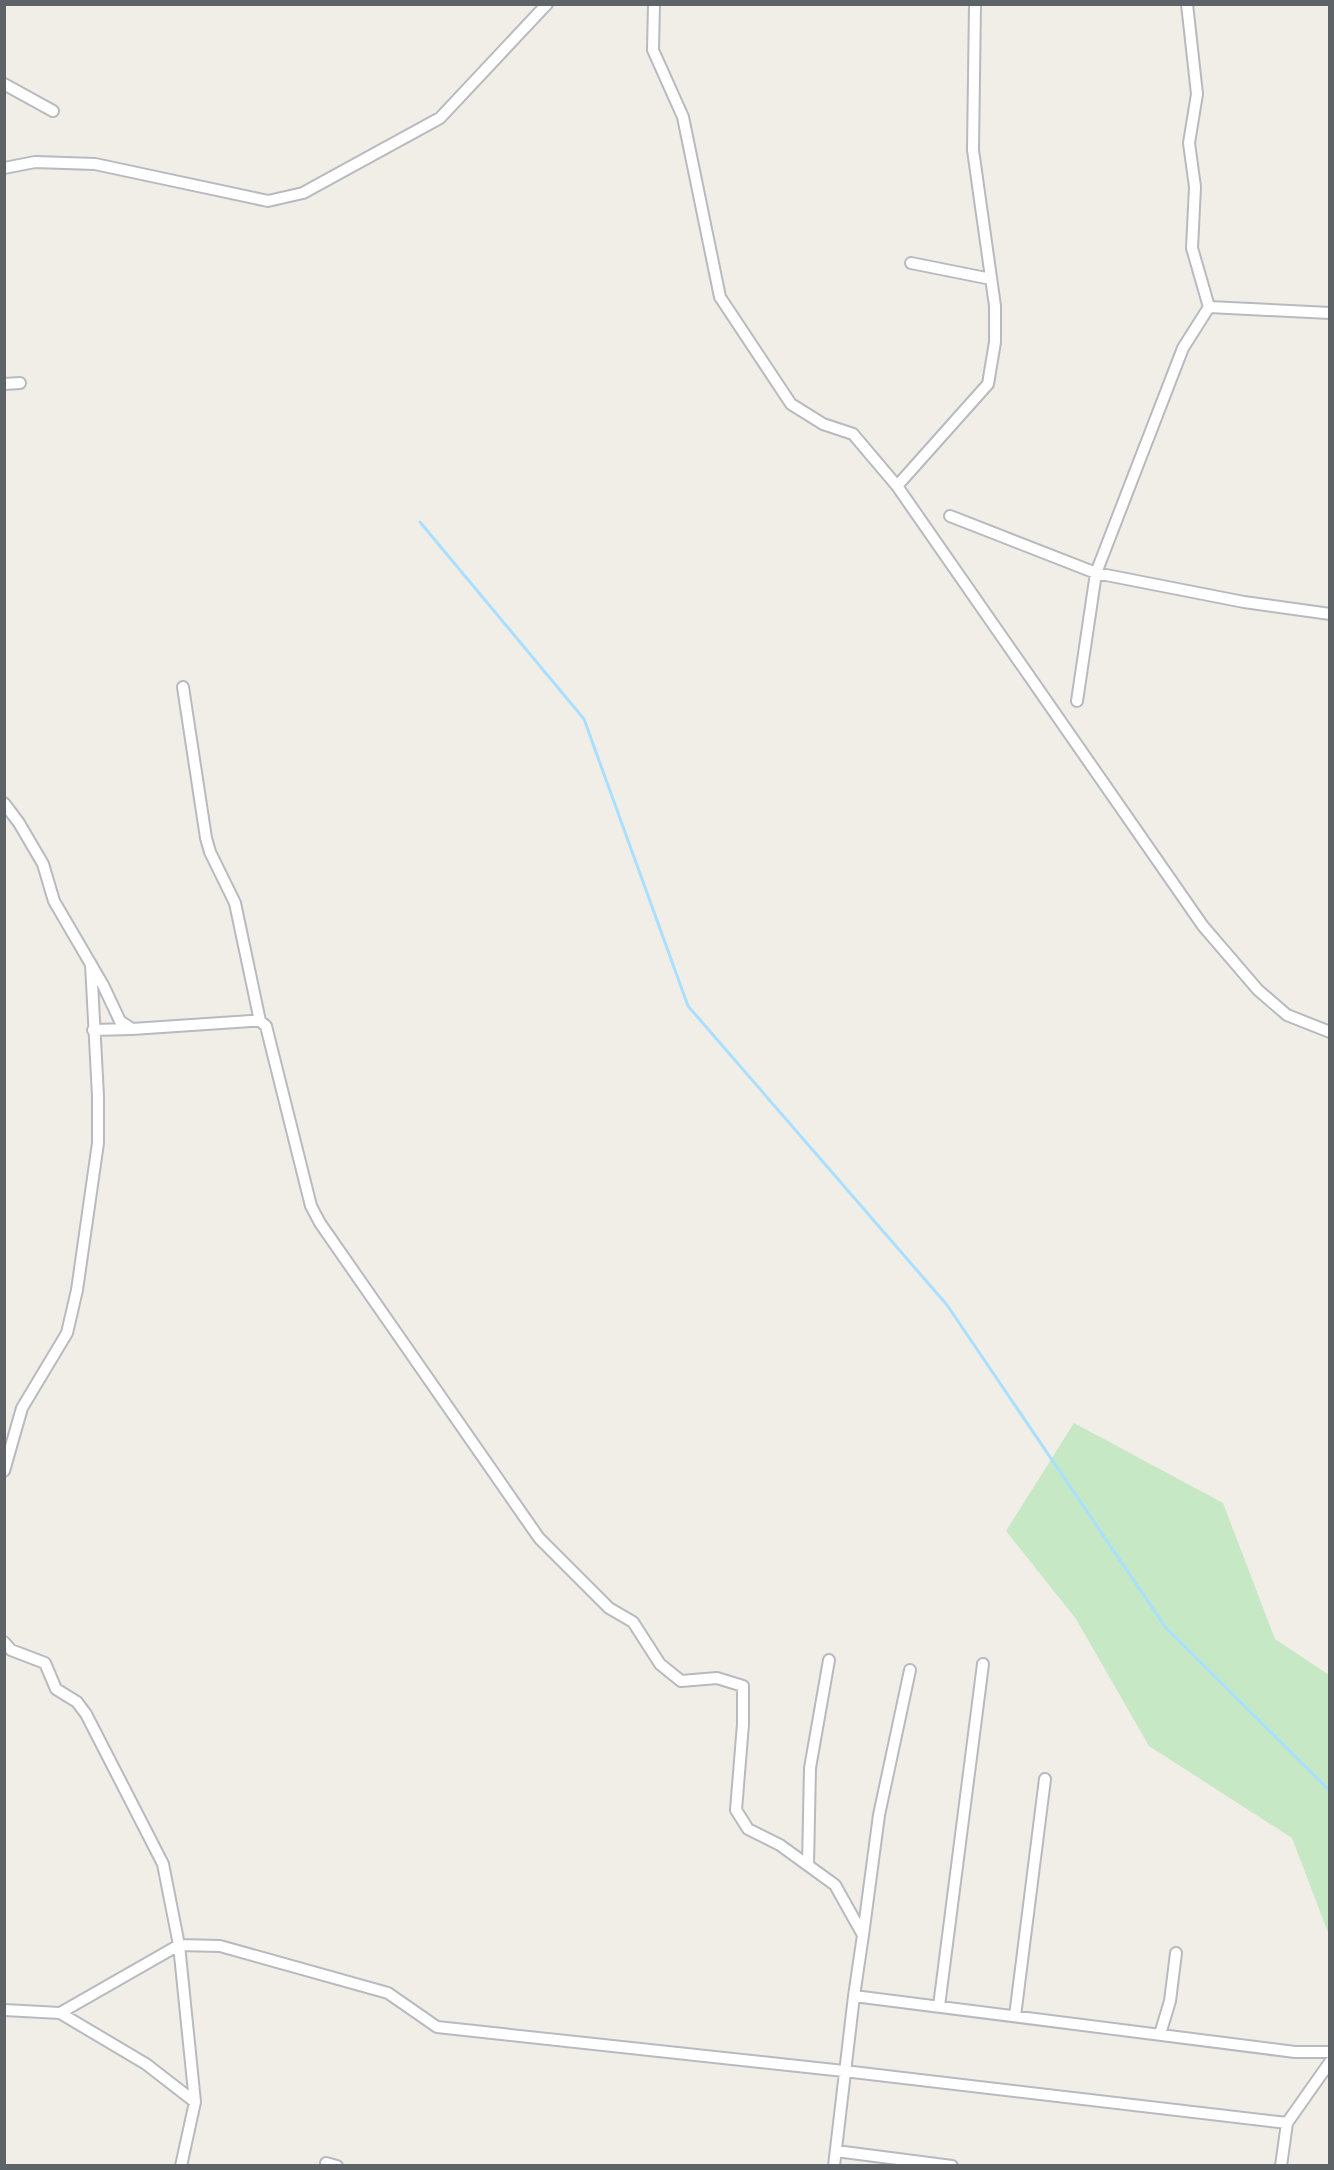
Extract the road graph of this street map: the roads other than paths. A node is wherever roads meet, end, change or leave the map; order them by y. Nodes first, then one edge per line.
1 (547, 4) edge
2 (654, 4) edge
3 (975, 4) edge
4 (1187, 4) edge
5 (4, 84) edge
6 (53, 111) dead end
7 (4, 168) edge
8 (911, 263) dead end
9 (991, 279) junction
10 (1209, 308) junction
11 (1329, 314) edge
12 (20, 383) dead end
13 (4, 384) edge
14 (897, 486) junction
15 (950, 516) dead end
16 (1096, 573) junction
17 (1329, 614) edge
18 (183, 687) dead end
19 (1077, 701) dead end
20 (4, 803) edge
21 (90, 963) junction
22 (260, 1021) junction
23 (132, 1029) junction
24 (93, 1030) junction
25 (1329, 1032) edge
26 (4, 1471) edge
27 (4, 1642) edge
28 (829, 1660) dead end
29 (983, 1664) dead end
30 (910, 1670) dead end
31 (1044, 1779) dead end
32 (808, 1865) junction
33 (862, 1935) junction
34 (179, 1945) junction
35 (1176, 1953) dead end
36 (854, 1996) junction
37 (939, 2006) junction
38 (4, 2010) edge
39 (60, 2013) junction
40 (1015, 2016) junction
41 (1161, 2034) junction
42 (1329, 2052) edge
43 (1329, 2062) edge
44 (844, 2071) junction
45 (195, 2102) junction
46 (1287, 2123) junction
47 (836, 2151) junction
48 (181, 2166) edge
49 (834, 2166) edge
50 (952, 2166) edge
51 (1281, 2166) edge

1 - 7 street
2 - 14 street
3 - 9 street
4 - 10 street
5 - 6 street
8 - 9 street
9 - 14 street
10 - 11 street
10 - 16 street
12 - 13 street
14 - 25 street
15 - 16 street
16 - 17 street
16 - 19 street
18 - 22 street
20 - 21 street
21 - 23 street
21 - 24 street
22 - 23 street
22 - 32 street
23 - 24 street
24 - 26 street
27 - 34 street
28 - 32 street
29 - 37 street
30 - 33 street
31 - 40 street
32 - 33 street
33 - 36 street
34 - 39 street
34 - 44 street
34 - 45 street
35 - 41 street
36 - 37 street
36 - 44 street
37 - 40 street
38 - 39 street
39 - 45 street
40 - 41 street
41 - 42 street
43 - 46 street
44 - 46 street
44 - 47 street
45 - 48 street
46 - 51 street
47 - 49 street
47 - 50 street

